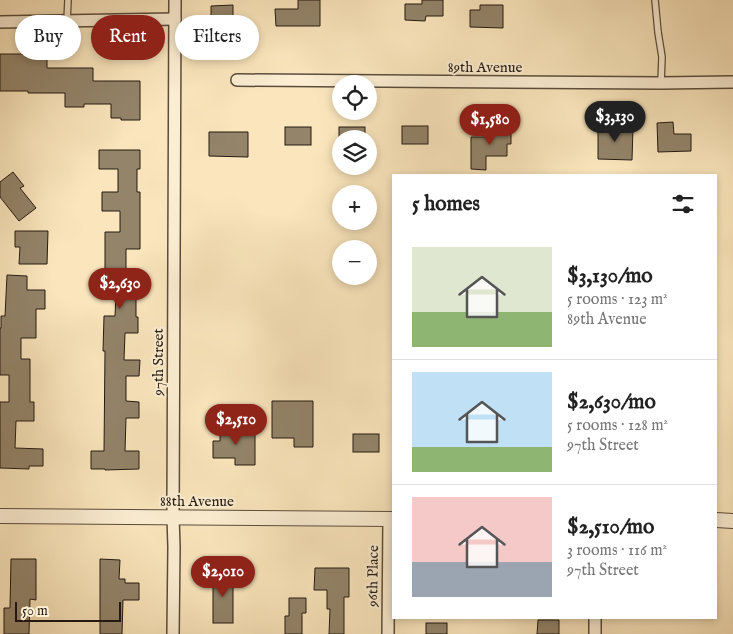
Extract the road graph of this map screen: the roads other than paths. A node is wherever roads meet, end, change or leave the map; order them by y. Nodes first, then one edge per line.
1 (68, 0) edge
2 (175, 0) edge
3 (655, 0) edge
4 (68, 15) edge
5 (175, 15) edge
6 (175, 19) joint
7 (81, 21) edge
8 (0, 22) edge
9 (15, 22) edge
10 (237, 80) dead end
11 (733, 82) edge
12 (661, 83) junction
13 (0, 516) edge
14 (173, 517) junction
15 (391, 518) edge
16 (717, 520) edge
17 (733, 521) edge
18 (595, 619) edge
19 (173, 634) edge
20 (388, 634) edge
21 (595, 634) edge

1 - 4 lane
2 - 5 street, 97th Street
3 - 12 lane
6 - 7 street
6 - 14 street, 97th Street
8 - 9 street
10 - 12 street, 89th Avenue
11 - 12 street, 89th Avenue
13 - 14 street, 88th Avenue
14 - 15 street, 88th Avenue
14 - 19 street, 97th Street
15 - 20 street, 96th Place
16 - 17 street
18 - 21 street

